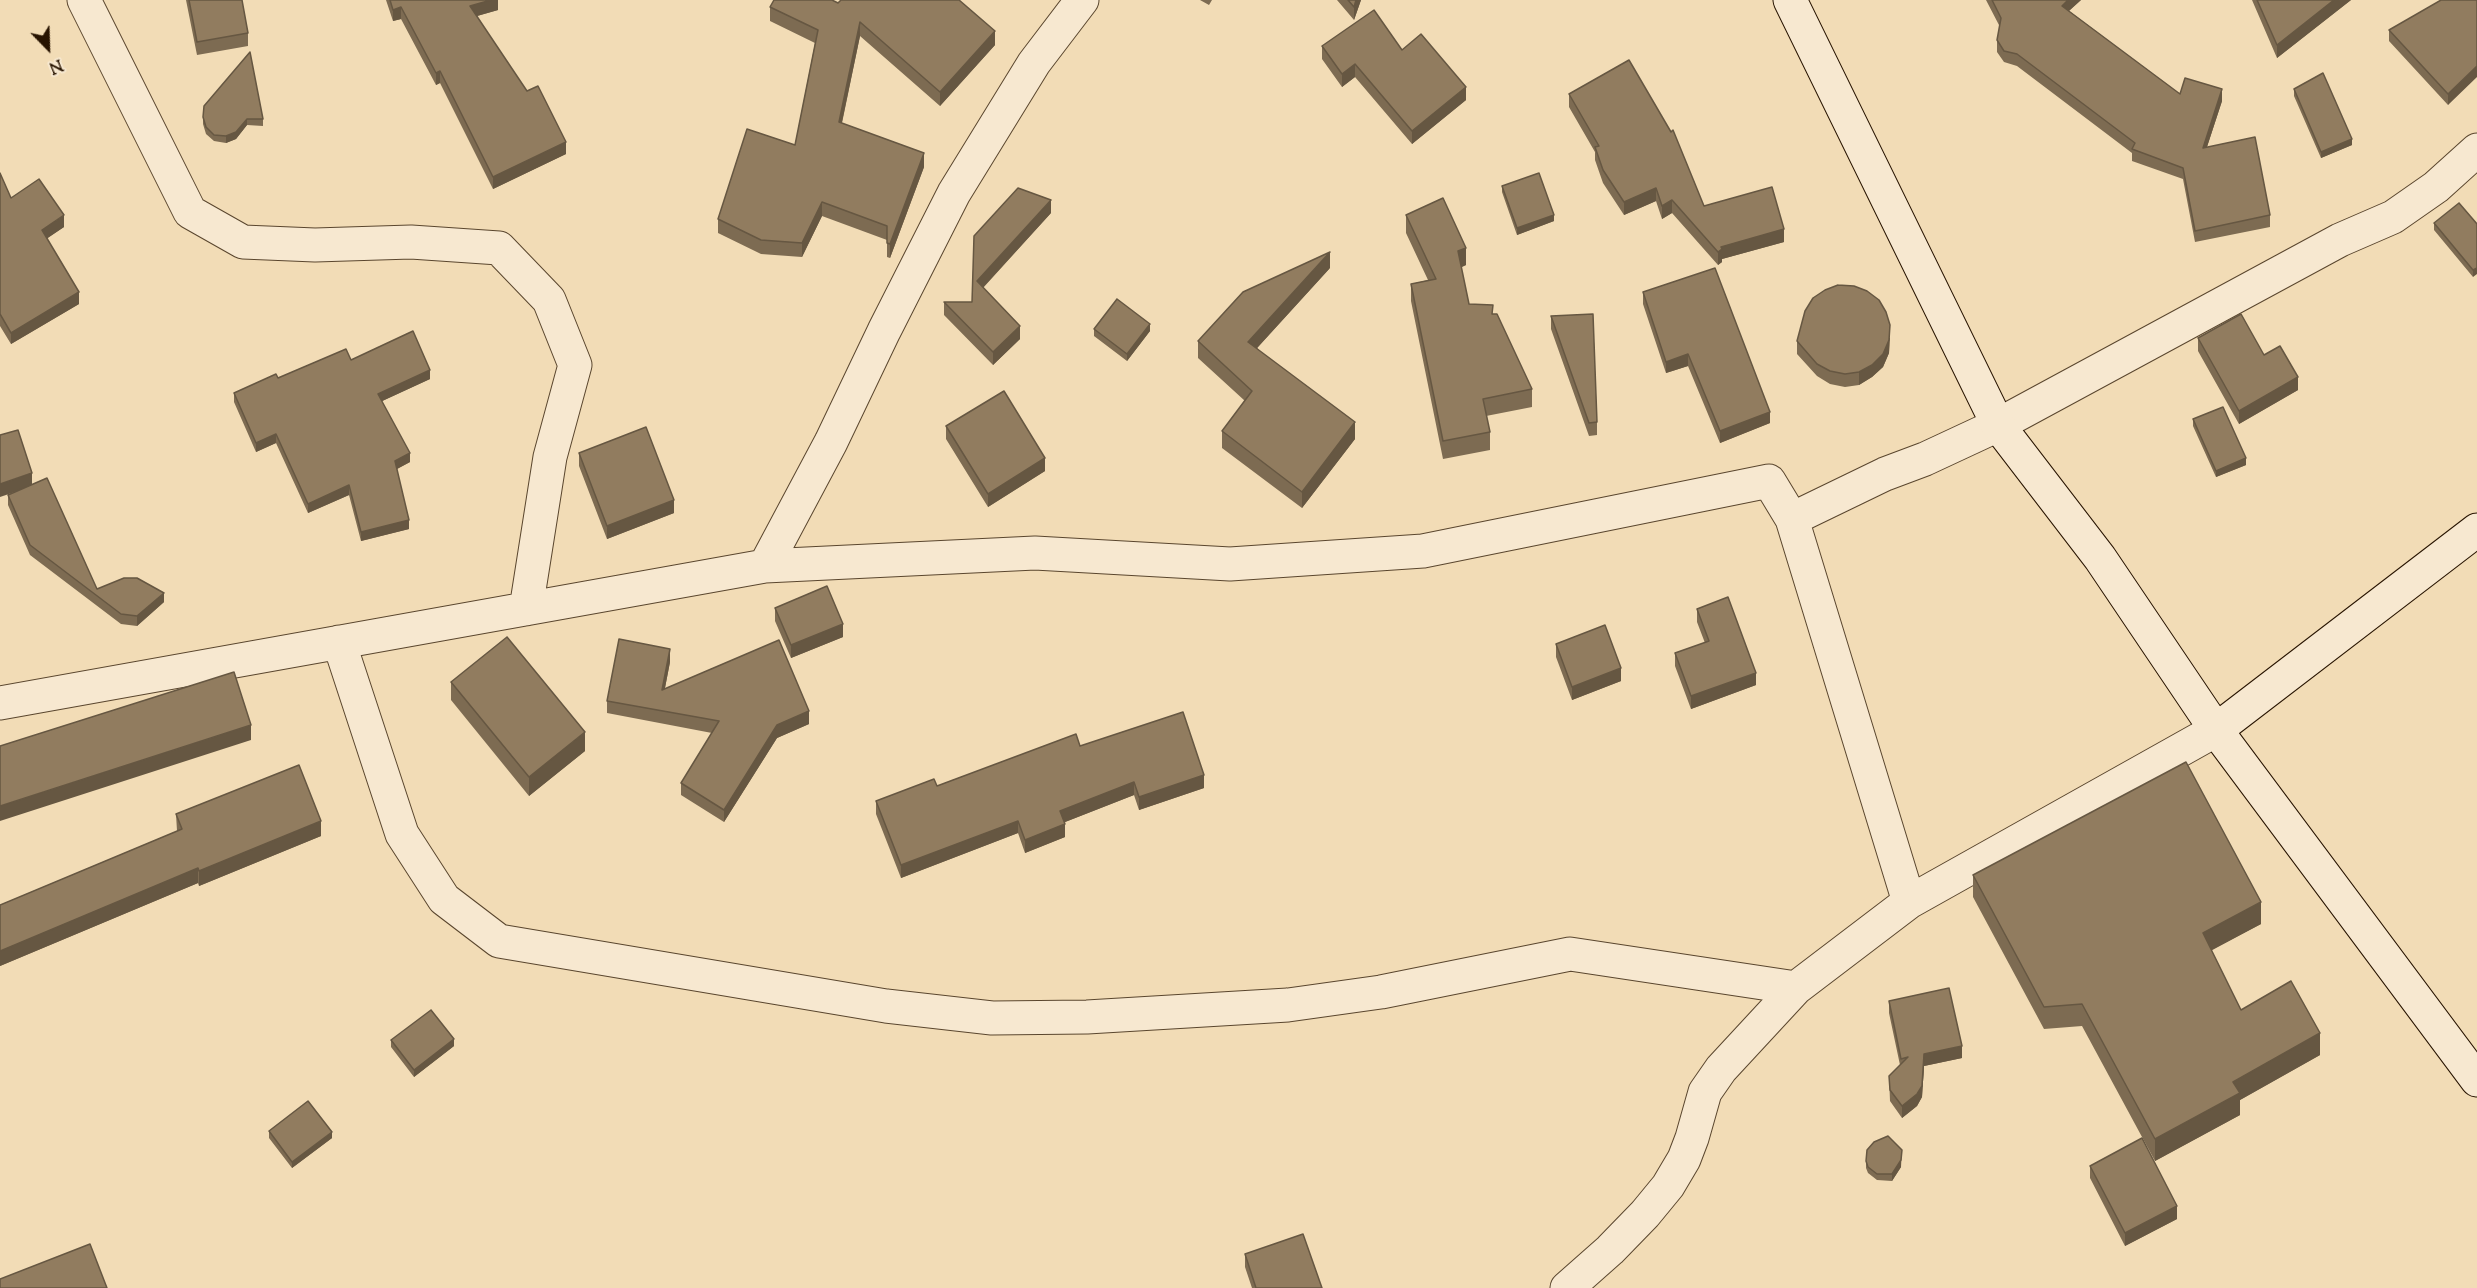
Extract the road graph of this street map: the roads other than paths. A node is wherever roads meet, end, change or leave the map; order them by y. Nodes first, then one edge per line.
1 (84, 0) edge
2 (1082, 0) edge
3 (1790, 0) edge
4 (2477, 150) edge
5 (1998, 425) junction
6 (1792, 519) junction
7 (2477, 530) edge
8 (765, 566) junction
9 (526, 609) junction
10 (339, 642) junction
11 (0, 703) edge
12 (2216, 730) junction
13 (1909, 902) junction
14 (1796, 988) junction
15 (2477, 1080) edge
16 (1567, 1288) edge

1 - 9 street
2 - 8 street
3 - 5 street
4 - 5 street
5 - 6 street
5 - 12 street
6 - 8 street
6 - 13 street
7 - 12 street
8 - 9 street
9 - 10 street
10 - 11 street
10 - 14 street
12 - 13 street
12 - 15 street
13 - 14 street
14 - 16 street

